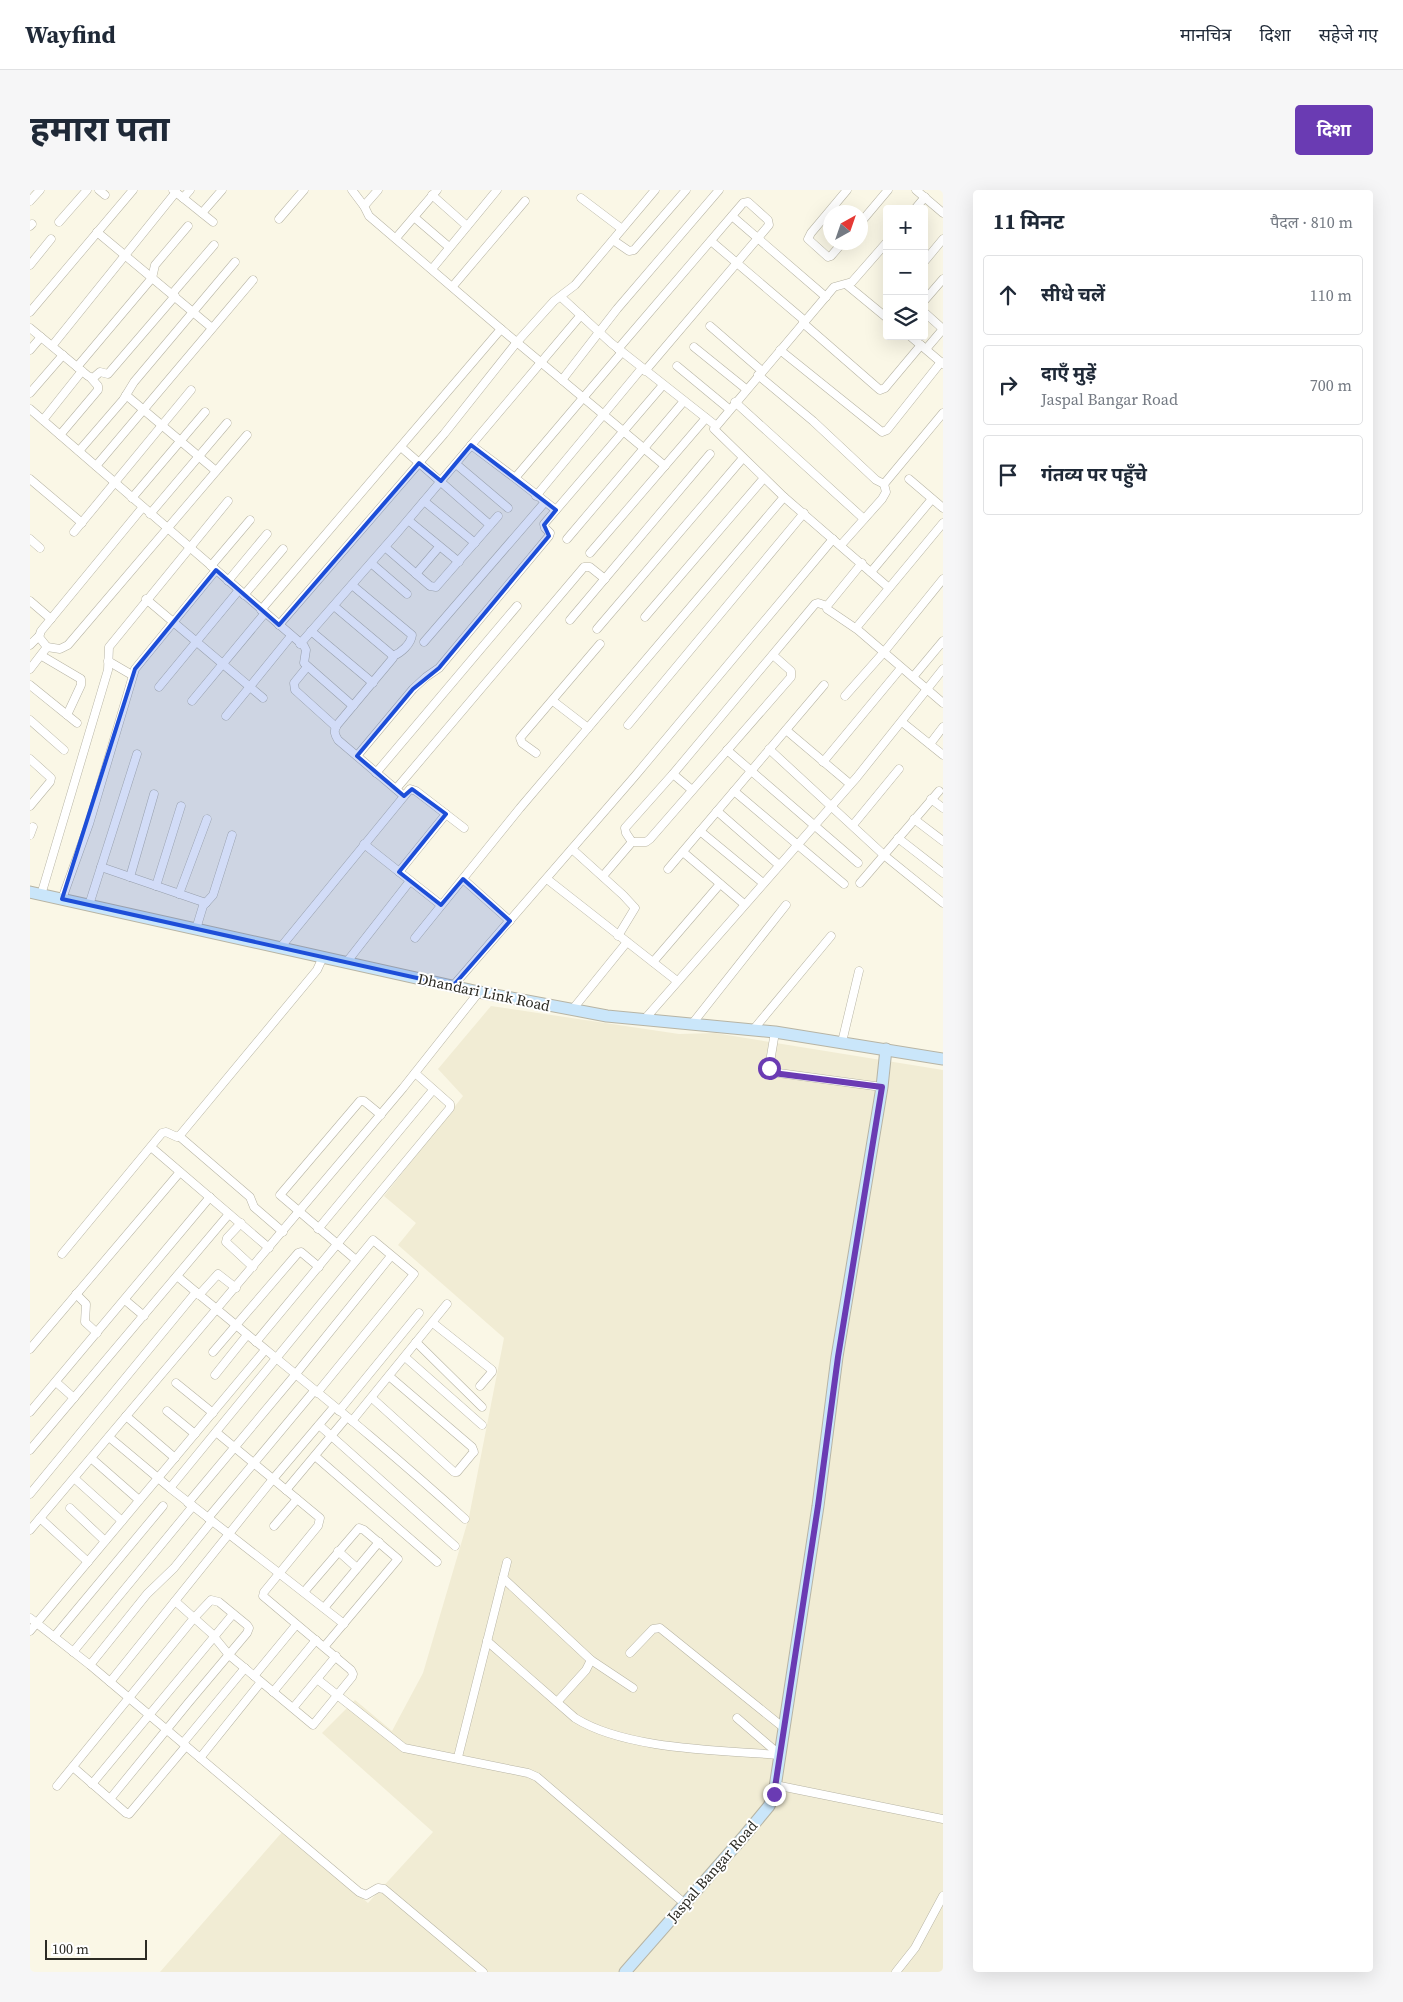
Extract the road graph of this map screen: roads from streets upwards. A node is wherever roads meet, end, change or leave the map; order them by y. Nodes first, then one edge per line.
1 (40, 190) edge
2 (87, 190) edge
3 (133, 190) edge
4 (190, 190) edge
5 (222, 190) edge
6 (304, 190) edge
7 (352, 190) edge
8 (378, 190) edge
9 (497, 190) edge
10 (655, 190) edge
11 (686, 190) edge
12 (719, 190) edge
13 (847, 190) edge
14 (888, 190) edge
15 (916, 190) edge
16 (175, 191) edge
17 (434, 193) edge
18 (925, 197) junction
19 (184, 198) junction
20 (581, 198) dead end
21 (30, 201) edge
22 (525, 201) dead end
23 (834, 205) edge
24 (918, 205) edge
25 (364, 206) junction
26 (202, 213) junction
27 (868, 213) edge
28 (943, 213) edge
29 (732, 216) junction
30 (414, 217) junction
31 (279, 219) dead end
32 (823, 219) edge
33 (59, 222) dead end
34 (213, 222) dead end
35 (188, 226) dead end
36 (468, 226) junction
37 (622, 229) junction
38 (98, 232) junction
39 (396, 238) junction
40 (52, 239) dead end
41 (758, 239) junction
42 (613, 240) junction
43 (943, 240) edge
44 (711, 241) junction
45 (214, 245) dead end
46 (449, 247) junction
47 (883, 247) edge
48 (836, 250) edge
49 (126, 255) junction
50 (928, 257) edge
51 (235, 262) dead end
52 (737, 262) junction
53 (30, 265) edge
54 (432, 268) junction
55 (152, 278) junction
56 (943, 279) edge
57 (253, 280) dead end
58 (847, 285) junction
59 (453, 286) junction
60 (173, 295) junction
61 (928, 296) edge
62 (561, 297) junction
63 (826, 297) junction
64 (30, 312) edge
65 (193, 312) junction
66 (883, 314) edge
67 (581, 315) junction
68 (928, 316) edge
69 (804, 322) junction
70 (710, 326) dead end
71 (30, 328) edge
72 (212, 328) junction
73 (943, 329) edge
74 (501, 330) junction
75 (600, 332) junction
76 (41, 337) junction
77 (915, 340) edge
78 (517, 342) junction
79 (52, 346) junction
80 (694, 347) dead end
81 (923, 347) junction
82 (30, 350) edge
83 (620, 350) junction
84 (780, 350) junction
85 (63, 355) junction
86 (541, 362) junction
87 (942, 363) edge
88 (677, 366) dead end
89 (80, 369) junction
90 (644, 369) junction
91 (760, 373) junction
92 (91, 378) junction
93 (562, 380) junction
94 (663, 385) junction
95 (746, 389) junction
96 (192, 390) dead end
97 (30, 393) edge
98 (126, 395) junction
99 (583, 396) junction
100 (684, 402) junction
101 (735, 402) junction
102 (30, 409) edge
103 (144, 409) junction
104 (729, 409) junction
105 (204, 412) dead end
106 (604, 413) junction
107 (943, 414) edge
108 (706, 418) junction
109 (43, 420) junction
110 (227, 422) dead end
111 (715, 425) junction
112 (162, 426) junction
113 (625, 430) junction
114 (60, 435) junction
115 (246, 436) dead end
116 (180, 441) junction
117 (471, 445) junction
118 (401, 447) junction
119 (645, 448) junction
120 (79, 451) junction
121 (710, 454) dead end
122 (198, 456) junction
123 (743, 458) junction
124 (419, 463) junction
125 (456, 464) junction
126 (96, 466) junction
127 (665, 466) junction
128 (216, 471) junction
129 (514, 478) junction
130 (764, 478) junction
131 (30, 479) edge
132 (909, 479) dead end
133 (440, 481) junction
134 (115, 483) junction
135 (884, 484) junction
136 (536, 496) junction
137 (784, 496) junction
138 (132, 498) junction
139 (932, 499) junction
140 (228, 501) dead end
141 (424, 501) junction
142 (545, 502) junction
143 (143, 508) junction
144 (508, 508) dead end
145 (943, 508) edge
146 (556, 510) junction
147 (804, 513) junction
148 (150, 514) junction
149 (498, 516) dead end
150 (864, 519) junction
151 (250, 520) dead end
152 (408, 520) junction
153 (82, 523) junction
154 (943, 523) edge
155 (490, 525) junction
156 (166, 528) junction
157 (74, 532) dead end
158 (267, 534) dead end
159 (30, 539) edge
160 (567, 539) dead end
161 (833, 539) junction
162 (475, 543) junction
163 (841, 545) junction
164 (439, 546) junction
165 (189, 547) junction
166 (385, 547) junction
167 (40, 548) dead end
168 (284, 549) dead end
169 (590, 553) dead end
170 (371, 562) junction
171 (459, 562) junction
172 (862, 563) junction
173 (214, 568) junction
174 (872, 572) junction
175 (416, 574) junction
176 (605, 579) junction
177 (943, 579) edge
178 (228, 581) junction
179 (352, 585) junction
180 (889, 588) junction
181 (241, 593) junction
182 (407, 594) dead end
183 (146, 599) junction
184 (30, 601) edge
185 (334, 606) junction
186 (517, 606) dead end
187 (827, 606) junction
188 (263, 612) junction
189 (645, 617) dead end
190 (51, 619) junction
191 (570, 620) dead end
192 (172, 621) junction
193 (279, 626) junction
194 (856, 628) junction
195 (597, 629) dead end
196 (311, 631) junction
197 (39, 636) junction
198 (291, 636) junction
199 (943, 641) edge
200 (196, 642) junction
201 (424, 642) dead end
202 (300, 644) junction
203 (600, 644) dead end
204 (30, 645) edge
205 (47, 647) junction
206 (884, 652) junction
207 (773, 655) junction
208 (42, 656) junction
209 (393, 656) junction
210 (108, 661) junction
211 (223, 664) junction
212 (307, 667) junction
213 (902, 668) junction
214 (943, 668) edge
215 (30, 669) edge
216 (132, 675) junction
217 (913, 677) junction
218 (373, 683) junction
219 (30, 684) edge
220 (824, 685) dead end
221 (159, 687) dead end
222 (249, 687) junction
223 (927, 689) junction
224 (845, 696) dead end
225 (263, 698) dead end
226 (192, 701) dead end
227 (553, 701) junction
228 (943, 703) edge
229 (353, 706) junction
230 (66, 715) junction
231 (226, 716) dead end
232 (30, 720) edge
233 (902, 722) junction
234 (77, 723) dead end
235 (628, 725) dead end
236 (336, 727) junction
237 (943, 727) edge
238 (588, 728) junction
239 (786, 730) junction
240 (930, 744) junction
241 (64, 750) dead end
242 (727, 750) junction
243 (769, 750) junction
244 (137, 754) dead end
245 (536, 754) dead end
246 (943, 755) edge
247 (357, 756) junction
248 (30, 759) edge
249 (823, 762) junction
250 (899, 769) dead end
251 (752, 770) junction
252 (376, 773) junction
253 (673, 774) junction
254 (850, 784) junction
255 (396, 789) junction
256 (692, 790) junction
257 (734, 791) junction
258 (939, 791) dead end
259 (154, 794) dead end
260 (404, 796) junction
261 (931, 799) junction
262 (832, 805) junction
263 (30, 806) edge
264 (181, 806) dead end
265 (943, 808) edge
266 (717, 811) junction
267 (446, 814) junction
268 (206, 819) dead end
269 (914, 819) junction
270 (814, 825) junction
271 (853, 825) junction
272 (33, 827) dead end
273 (464, 828) dead end
274 (700, 831) junction
275 (30, 835) edge
276 (232, 835) dead end
277 (898, 838) junction
278 (943, 841) edge
279 (632, 842) junction
280 (798, 843) junction
281 (364, 844) junction
282 (572, 849) junction
283 (683, 852) junction
284 (884, 855) junction
285 (858, 863) dead end
286 (779, 864) junction
287 (101, 867) junction
288 (668, 869) dead end
289 (399, 872) junction
290 (943, 873) edge
291 (603, 876) junction
292 (130, 877) junction
293 (463, 879) junction
294 (547, 879) junction
295 (410, 881) junction
296 (763, 883) junction
297 (860, 883) dead end
298 (720, 884) junction
299 (844, 884) dead end
300 (156, 886) junction
301 (36, 894) edge
302 (179, 894) junction
303 (62, 900) junction
304 (206, 903) junction
305 (943, 903) edge
306 (744, 904) junction
307 (89, 905) junction
308 (786, 905) dead end
309 (442, 906) junction
310 (510, 921) junction
311 (196, 929) junction
312 (618, 936) junction
313 (831, 936) dead end
314 (415, 938) dead end
315 (627, 942) junction
316 (280, 948) junction
317 (323, 958) junction
318 (653, 962) junction
319 (346, 963) junction
320 (859, 971) dead end
321 (677, 981) junction
322 (453, 986) junction
323 (479, 992) junction
324 (572, 1010) junction
325 (644, 1020) junction
326 (692, 1024) junction
327 (753, 1030) junction
328 (775, 1032) junction
329 (842, 1042) junction
330 (886, 1048) junction
331 (943, 1058) edge
332 (415, 1073) junction
333 (882, 1087) junction
334 (433, 1090) junction
335 (381, 1115) junction
336 (179, 1136) junction
337 (151, 1147) junction
338 (180, 1172) junction
339 (210, 1197) junction
340 (299, 1212) junction
341 (229, 1214) junction
342 (240, 1223) junction
343 (318, 1229) junction
344 (283, 1232) junction
345 (337, 1245) junction
346 (269, 1248) junction
347 (62, 1254) dead end
348 (391, 1256) junction
349 (356, 1260) junction
350 (253, 1266) junction
351 (319, 1267) junction
352 (177, 1276) junction
353 (236, 1288) junction
354 (76, 1294) junction
355 (198, 1294) junction
356 (125, 1300) junction
357 (447, 1304) dead end
358 (217, 1310) junction
359 (419, 1313) dead end
360 (144, 1316) junction
361 (433, 1323) junction
362 (235, 1325) junction
363 (97, 1333) junction
364 (247, 1335) junction
365 (256, 1342) junction
366 (416, 1342) junction
367 (30, 1349) edge
368 (265, 1350) junction
369 (213, 1352) dead end
370 (405, 1357) junction
371 (276, 1359) junction
372 (215, 1375) dead end
373 (295, 1375) junction
374 (389, 1376) junction
375 (56, 1382) junction
376 (176, 1383) dead end
377 (480, 1386) dead end
378 (316, 1392) junction
379 (74, 1398) junction
380 (372, 1398) junction
381 (482, 1407) dead end
382 (336, 1409) junction
383 (167, 1411) dead end
384 (30, 1412) edge
385 (213, 1412) junction
386 (126, 1416) junction
387 (350, 1419) junction
388 (319, 1425) junction
389 (482, 1425) dead end
390 (216, 1432) junction
391 (195, 1434) junction
392 (109, 1436) junction
393 (331, 1436) junction
394 (234, 1447) junction
395 (30, 1450) edge
396 (315, 1456) junction
397 (91, 1458) junction
398 (175, 1458) junction
399 (253, 1463) junction
400 (74, 1478) junction
401 (158, 1478) junction
402 (272, 1479) junction
403 (170, 1488) junction
404 (286, 1490) junction
405 (30, 1494) edge
406 (297, 1499) junction
407 (139, 1500) junction
408 (191, 1504) junction
409 (163, 1506) dead end
410 (70, 1508) dead end
411 (40, 1518) junction
412 (210, 1519) junction
413 (465, 1519) dead end
414 (122, 1520) junction
415 (274, 1526) dead end
416 (30, 1530) edge
417 (229, 1534) junction
418 (105, 1540) junction
419 (379, 1542) junction
420 (455, 1546) dead end
421 (338, 1551) junction
422 (88, 1562) junction
423 (437, 1562) dead end
424 (507, 1562) dead end
425 (358, 1568) junction
426 (279, 1573) junction
427 (503, 1578) junction
428 (304, 1592) junction
429 (175, 1601) junction
430 (324, 1608) junction
431 (233, 1614) junction
432 (194, 1618) junction
433 (33, 1621) edge
434 (344, 1624) junction
435 (296, 1625) junction
436 (30, 1631) edge
437 (214, 1636) junction
438 (54, 1637) junction
439 (316, 1640) junction
440 (487, 1642) junction
441 (324, 1647) junction
442 (73, 1652) junction
443 (630, 1653) dead end
444 (229, 1655) junction
445 (336, 1656) junction
446 (591, 1660) junction
447 (90, 1665) junction
448 (245, 1668) junction
449 (254, 1676) junction
450 (317, 1679) junction
451 (110, 1682) junction
452 (261, 1682) junction
453 (633, 1688) dead end
454 (273, 1692) junction
455 (338, 1696) junction
456 (129, 1698) junction
457 (557, 1702) junction
458 (293, 1708) junction
459 (149, 1716) junction
460 (737, 1718) dead end
461 (784, 1728) junction
462 (166, 1730) junction
463 (184, 1745) junction
464 (780, 1754) junction
465 (200, 1758) junction
466 (458, 1758) junction
467 (73, 1767) junction
468 (92, 1784) junction
469 (775, 1785) junction
470 (57, 1786) dead end
471 (110, 1799) junction
472 (943, 1819) edge
473 (943, 1896) edge
474 (684, 1903) junction
475 (483, 1972) edge
476 (625, 1972) edge
477 (896, 1972) edge

1 - 21 street
2 - 33 street
3 - 38 street
4 - 19 street
5 - 26 street
6 - 31 street
7 - 25 street
8 - 25 street
9 - 36 street
10 - 37 street
11 - 42 street
12 - 75 street
13 - 23 street
14 - 27 street
15 - 18 street
16 - 19 street
16 - 49 street
17 - 30 street
17 - 36 street
18 - 24 street
18 - 28 street
19 - 26 street
20 - 37 street
22 - 59 street
25 - 39 street
26 - 34 street
29 - 41 street
29 - 41 street
29 - 44 street
30 - 39 street
30 - 46 street
32 - 48 street
35 - 55 street
36 - 46 street
37 - 42 street
38 - 49 street
38 - 64 street
39 - 54 street
40 - 53 street
41 - 52 street
41 - 63 street
42 - 62 street
43 - 50 street
44 - 52 street
44 - 83 street
45 - 60 street
46 - 54 street
47 - 58 street
49 - 55 street
49 - 79 street
51 - 65 street
52 - 69 street
52 - 90 street
54 - 59 street
55 - 60 street
55 - 89 street
56 - 61 street
57 - 72 street
58 - 63 street
58 - 66 street
59 - 74 street
60 - 65 street
60 - 92 street
62 - 67 street
62 - 78 street
63 - 69 street
65 - 72 street
65 - 98 street
67 - 75 street
67 - 86 street
68 - 73 street
69 - 81 street
69 - 84 street
70 - 91 street
71 - 76 street
72 - 103 street
73 - 81 street
74 - 78 street
74 - 118 street
75 - 83 street
75 - 93 street
76 - 79 street
76 - 82 street
77 - 81 street
78 - 86 street
78 - 124 street
79 - 85 street
80 - 95 street
81 - 87 street
83 - 90 street
83 - 99 street
84 - 87 street
84 - 91 street
85 - 89 street
85 - 97 street
86 - 93 street
86 - 117 street
88 - 104 street
89 - 92 street
89 - 109 street
90 - 94 street
90 - 106 street
91 - 95 street
91 - 135 street
92 - 114 street
93 - 99 street
94 - 100 street
94 - 113 street
95 - 101 street
96 - 112 street
98 - 103 street
98 - 120 street
99 - 106 street
99 - 129 street
100 - 108 street
100 - 119 street
101 - 104 street
101 - 150 street
102 - 109 street
103 - 112 street
103 - 126 street
104 - 111 street
105 - 116 street
106 - 113 street
106 - 136 street
107 - 135 street
108 - 111 street
108 - 127 street
109 - 114 street
110 - 122 street
111 - 123 street
112 - 116 street
112 - 134 street
113 - 119 street
113 - 146 street
114 - 120 street
115 - 128 street
116 - 122 street
116 - 138 street
117 - 125 street
117 - 129 street
118 - 124 street
118 - 188 street
119 - 127 street
119 - 160 street
120 - 126 street
121 - 176 street
122 - 128 street
122 - 148 street
123 - 130 street
123 - 195 street
124 - 133 street
124 - 193 street
125 - 133 street
125 - 144 street
126 - 134 street
127 - 169 street
128 - 156 street
129 - 136 street
130 - 137 street
130 - 189 street
131 - 153 street
132 - 139 street
133 - 141 street
133 - 155 street
134 - 138 street
134 - 153 street
135 - 150 street
136 - 142 street
137 - 147 street
137 - 238 street
138 - 143 street
139 - 145 street
139 - 174 street
140 - 165 street
141 - 152 street
141 - 162 street
142 - 146 street
142 - 201 street
143 - 148 street
143 - 190 street
146 - 247 street
147 - 161 street
147 - 235 street
148 - 156 street
149 - 155 street
150 - 163 street
151 - 173 street
152 - 164 street
152 - 166 street
153 - 157 street
154 - 180 street
155 - 162 street
156 - 165 street
156 - 205 street
158 - 178 street
159 - 167 street
161 - 163 street
161 - 282 street
162 - 171 street
163 - 172 street
164 - 171 street
164 - 175 street
165 - 173 street
165 - 183 street
166 - 170 street
166 - 175 street
168 - 181 street
170 - 179 street
170 - 182 street
171 - 175 street
172 - 174 street
172 - 187 street
173 - 178 street
173 - 192 street
174 - 180 street
176 - 191 street
176 - 255 street
177 - 206 street
178 - 181 street
179 - 185 street
179 - 209 street
180 - 194 street
181 - 188 street
181 - 200 street
183 - 192 street
183 - 210 street
184 - 190 street
185 - 196 street
185 - 209 street
186 - 252 street
187 - 194 street
187 - 207 street
188 - 193 street
188 - 211 street
190 - 197 street
192 - 200 street
192 - 216 street
193 - 198 street
194 - 206 street
196 - 202 street
196 - 218 street
197 - 204 street
197 - 205 street
198 - 202 street
198 - 222 street
199 - 217 street
200 - 211 street
200 - 221 street
202 - 212 street
203 - 227 street
205 - 208 street
206 - 213 street
206 - 224 street
207 - 242 street
207 - 253 street
208 - 215 street
208 - 230 street
209 - 218 street
210 - 216 street
210 - 301 street
211 - 222 street
211 - 226 street
212 - 229 street
212 - 236 street
213 - 217 street
213 - 249 street
214 - 223 street
216 - 303 street
217 - 223 street
218 - 229 street
219 - 230 street
220 - 239 street
222 - 225 street
222 - 231 street
223 - 228 street
223 - 233 street
227 - 238 street
227 - 245 street
229 - 236 street
230 - 234 street
232 - 241 street
233 - 240 street
233 - 254 street
236 - 247 street
237 - 240 street
238 - 293 street
239 - 243 street
239 - 249 street
240 - 246 street
242 - 251 street
242 - 256 street
243 - 251 street
243 - 262 street
244 - 287 street
247 - 252 street
248 - 263 street
249 - 254 street
250 - 271 street
251 - 257 street
251 - 270 street
252 - 255 street
253 - 256 street
253 - 279 street
254 - 262 street
255 - 260 street
256 - 279 street
257 - 266 street
257 - 280 street
258 - 261 street
259 - 292 street
260 - 267 street
260 - 281 street
261 - 265 street
261 - 269 street
262 - 270 street
262 - 271 street
264 - 300 street
266 - 274 street
266 - 286 street
267 - 273 street
267 - 289 street
268 - 302 street
269 - 277 street
269 - 278 street
270 - 280 street
270 - 285 street
271 - 284 street
272 - 275 street
274 - 283 street
274 - 296 street
276 - 304 street
277 - 284 street
277 - 290 street
279 - 291 street
280 - 286 street
280 - 299 street
281 - 289 street
281 - 316 street
282 - 291 street
282 - 294 street
283 - 288 street
283 - 298 street
284 - 297 street
284 - 305 street
286 - 296 street
287 - 292 street
287 - 307 street
289 - 295 street
291 - 312 street
292 - 300 street
293 - 309 street
293 - 310 street
294 - 310 street
294 - 312 street
295 - 309 street
295 - 319 street
296 - 306 street
298 - 306 street
298 - 318 street
300 - 302 street
301 - 303 street, Dhandari Link Road
302 - 304 street
303 - 307 street, Dhandari Link Road
304 - 311 street
306 - 321 street
307 - 311 street, Dhandari Link Road
308 - 326 street
309 - 314 street
310 - 322 street
311 - 316 street, Dhandari Link Road
312 - 315 street
313 - 327 street
315 - 318 street
315 - 324 street
316 - 317 street, Dhandari Link Road
317 - 319 street, Dhandari Link Road
317 - 336 street
318 - 321 street
319 - 322 street, Dhandari Link Road
320 - 329 street
321 - 325 street
322 - 323 street, Dhandari Link Road
323 - 324 street, Dhandari Link Road
323 - 332 street
324 - 325 street, Dhandari Link Road
325 - 326 street, Dhandari Link Road
326 - 327 street, Dhandari Link Road
327 - 328 street, Dhandari Link Road
328 - 329 street, Dhandari Link Road
328 - 333 street
329 - 330 street, Dhandari Link Road
330 - 331 street, Dhandari Link Road
330 - 333 street, Jaspal Bangar Road
332 - 334 street
332 - 335 street
333 - 461 street, Jaspal Bangar Road
334 - 343 street
334 - 345 street
335 - 340 street
335 - 340 street
336 - 337 street
336 - 344 street
337 - 338 street
337 - 347 street
338 - 339 street
338 - 354 street
339 - 341 street
339 - 356 street
340 - 343 street
340 - 344 street
341 - 342 street
341 - 352 street
342 - 346 street
342 - 350 street
343 - 345 street
344 - 346 street
345 - 349 street
345 - 351 street
346 - 350 street
348 - 349 street
348 - 373 street
348 - 378 street
349 - 371 street
350 - 353 street
351 - 362 street
351 - 365 street
352 - 355 street
352 - 360 street
353 - 355 street
353 - 358 street
354 - 363 street
354 - 367 street
355 - 358 street
355 - 405 street
356 - 360 street
356 - 363 street
357 - 361 street
358 - 362 street
358 - 386 street
359 - 382 street
360 - 379 street
361 - 366 street
361 - 377 street
362 - 364 street
362 - 369 street
363 - 375 street
364 - 365 street
364 - 372 street
365 - 368 street
366 - 370 street
366 - 381 street
368 - 371 street
368 - 385 street
370 - 374 street
370 - 389 street
371 - 373 street
371 - 390 street
373 - 378 street
373 - 394 street
374 - 380 street
374 - 380 street
375 - 379 street
375 - 384 street
376 - 385 street
378 - 382 street
378 - 399 street
379 - 395 street
380 - 387 street
382 - 387 street
382 - 388 street
383 - 391 street
385 - 391 street
386 - 392 street
386 - 398 street
387 - 393 street
387 - 413 street
388 - 393 street
388 - 402 street
390 - 394 street
390 - 403 street
391 - 398 street
392 - 397 street
392 - 401 street
393 - 396 street
393 - 420 street
394 - 399 street
394 - 408 street
396 - 404 street
396 - 423 street
397 - 400 street
397 - 407 street
398 - 401 street
399 - 402 street
399 - 412 street
400 - 411 street
400 - 414 street
401 - 403 street
401 - 407 street
402 - 404 street
402 - 417 street
403 - 408 street
404 - 406 street
406 - 415 street
406 - 426 street
407 - 414 street
408 - 412 street
408 - 442 street
409 - 438 street
410 - 418 street
411 - 416 street
411 - 422 street
412 - 417 street
412 - 447 street
414 - 418 street
417 - 426 street
417 - 429 street
418 - 422 street
419 - 421 street
419 - 425 street
419 - 434 street
421 - 425 street
421 - 428 street
422 - 433 street
424 - 427 street
425 - 430 street
426 - 428 street
426 - 435 street
427 - 440 street
427 - 446 street
428 - 430 street
429 - 432 street
429 - 451 street
430 - 434 street
431 - 432 street
431 - 437 street
431 - 444 street
432 - 437 street
432 - 456 street
433 - 436 street
433 - 438 street
434 - 441 street
435 - 439 street
435 - 449 street
437 - 444 street
437 - 459 street
438 - 442 street
439 - 441 street
439 - 454 street
440 - 457 street
440 - 466 street
441 - 445 street
442 - 447 street
443 - 461 street
444 - 448 street
444 - 462 street
445 - 450 street
445 - 455 street
446 - 453 street
446 - 457 street
447 - 451 street
448 - 449 street
448 - 463 street
449 - 452 street
450 - 455 street
450 - 458 street
451 - 456 street
452 - 454 street
452 - 465 street
454 - 458 street
455 - 458 street
455 - 466 street
456 - 459 street
456 - 467 street
457 - 464 street
459 - 462 street
459 - 468 street
460 - 464 street
461 - 464 street, Jaspal Bangar Road
462 - 463 street
462 - 471 street
463 - 465 street
463 - 471 street
464 - 469 street, Jaspal Bangar Road
465 - 475 street
466 - 474 street
467 - 468 street
467 - 470 street
468 - 471 street
469 - 472 street
469 - 474 street, Jaspal Bangar Road
473 - 477 street
474 - 476 street, Jaspal Bangar Road

